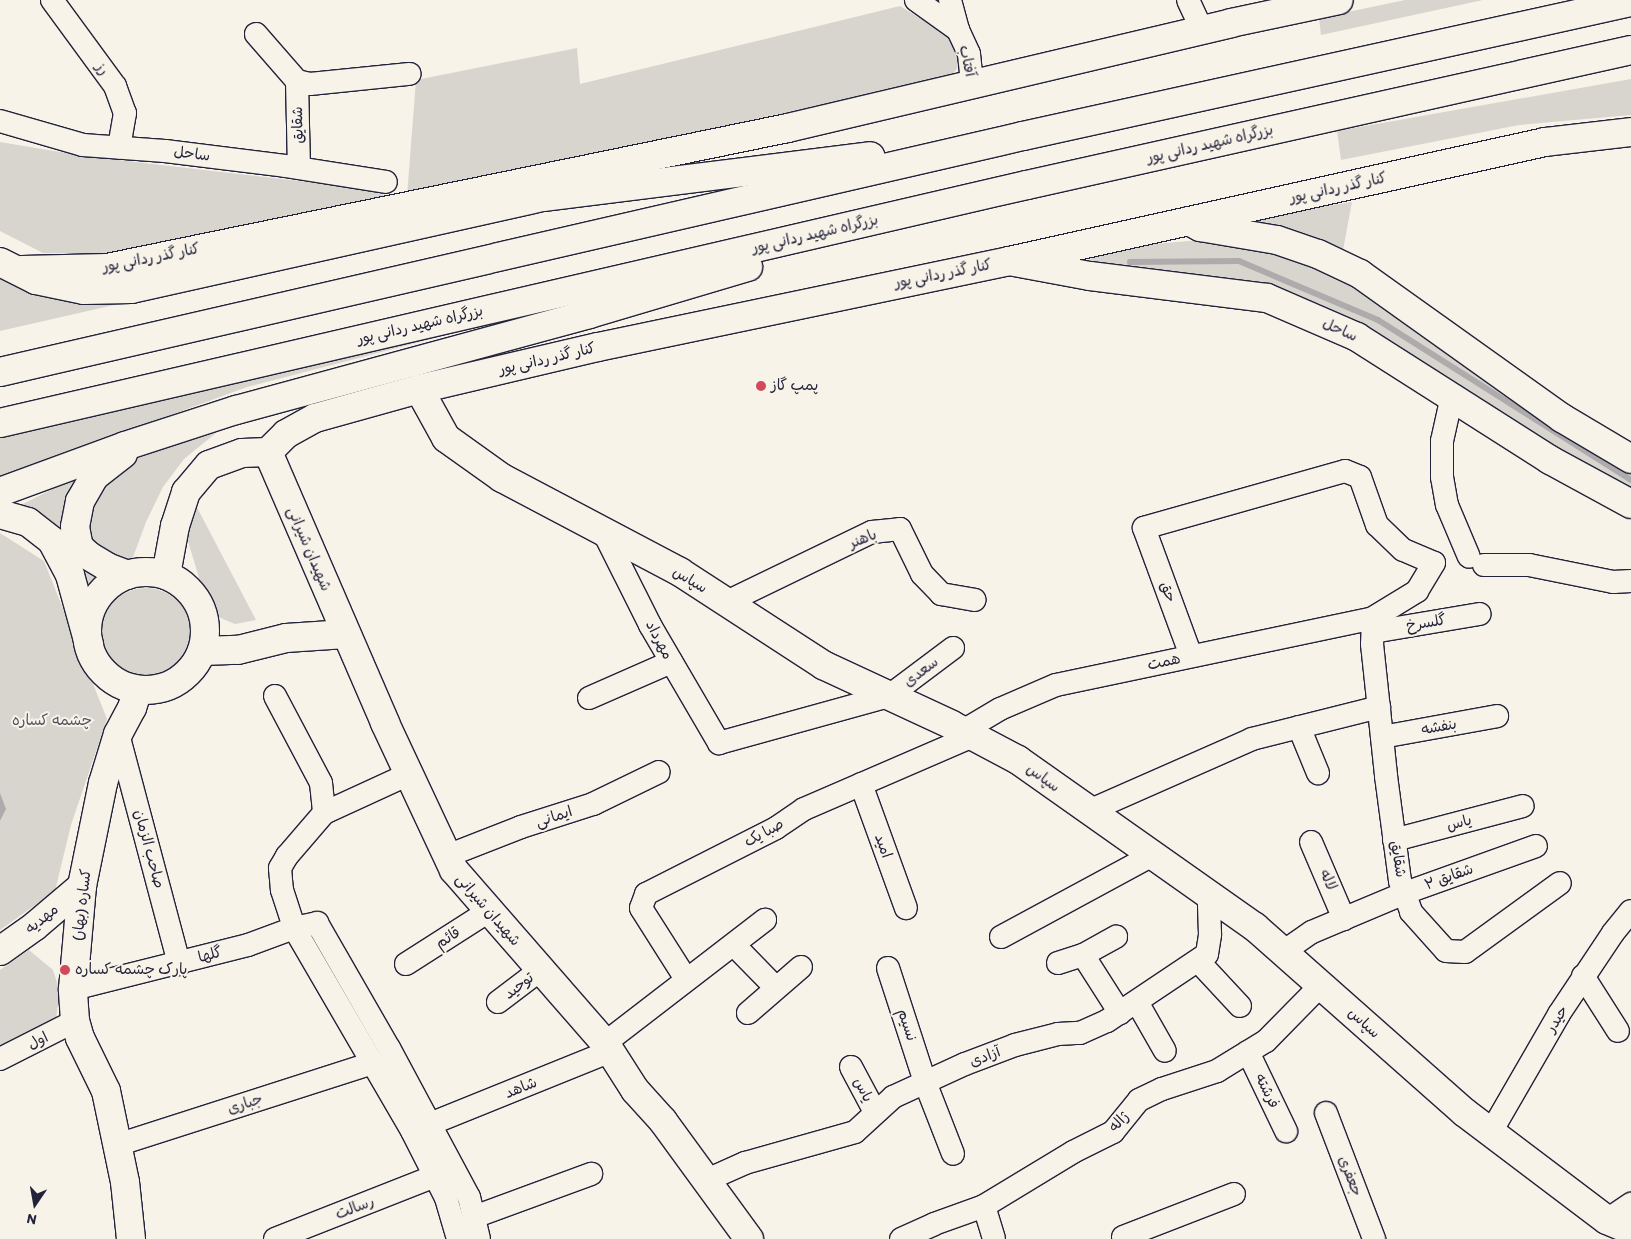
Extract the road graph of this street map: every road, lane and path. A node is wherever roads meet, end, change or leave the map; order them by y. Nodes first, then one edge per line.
1 (52, 0) edge
2 (916, 0) edge
3 (950, 0) edge
4 (1188, 0) edge
5 (1339, 0) edge
6 (1621, 0) edge
7 (1631, 2) edge
8 (1308, 3) edge
9 (1568, 16) junction
10 (958, 30) junction
11 (1202, 30) junction
12 (256, 34) dead end
13 (1631, 50) edge
14 (409, 74) dead end
15 (297, 81) junction
16 (972, 84) junction
17 (0, 120) edge
18 (1631, 132) edge
19 (1023, 136) junction
20 (119, 147) junction
21 (298, 168) junction
22 (386, 182) dead end
23 (1027, 185) junction
24 (1189, 221) junction
25 (1009, 261) junction
26 (8, 266) edge
27 (0, 372) edge
28 (419, 389) junction
29 (1452, 396) junction
30 (0, 422) edge
31 (146, 440) junction
32 (268, 452) junction
33 (1631, 459) edge
34 (0, 492) edge
35 (1631, 504) edge
36 (0, 514) edge
37 (604, 533) junction
38 (128, 575) junction
39 (166, 575) junction
40 (1631, 581) edge
41 (974, 600) dead end
42 (727, 602) junction
43 (1479, 614) dead end
44 (1373, 625) junction
45 (346, 634) junction
46 (89, 644) junction
47 (953, 648) dead end
48 (202, 651) junction
49 (1190, 656) junction
50 (671, 662) junction
51 (138, 690) junction
52 (275, 696) dead end
53 (889, 696) junction
54 (589, 698) dead end
55 (1379, 706) junction
56 (1497, 716) dead end
57 (1299, 727) junction
58 (968, 733) junction
59 (118, 734) junction
60 (1382, 737) junction
61 (659, 772) dead end
62 (1318, 773) dead end
63 (409, 774) junction
64 (861, 784) junction
65 (1523, 806) dead end
66 (1089, 811) junction
67 (324, 813) junction
68 (1394, 840) junction
69 (1312, 842) dead end
70 (1536, 846) dead end
71 (447, 856) junction
72 (1151, 856) junction
73 (1560, 883) dead end
74 (82, 886) junction
75 (1404, 893) junction
76 (1209, 896) junction
77 (906, 908) dead end
78 (489, 911) junction
79 (1631, 911) edge
80 (1344, 919) junction
81 (765, 920) dead end
82 (294, 928) junction
83 (1001, 937) dead end
84 (1116, 937) dead end
85 (734, 945) junction
86 (0, 951) edge
87 (1283, 952) junction
88 (1083, 955) junction
89 (1199, 962) junction
90 (1058, 963) dead end
91 (179, 964) junction
92 (406, 964) dead end
93 (801, 967) dead end
94 (888, 968) dead end
95 (540, 970) junction
96 (1583, 976) junction
97 (686, 979) junction
98 (1322, 985) junction
99 (776, 988) junction
100 (73, 990) junction
101 (498, 1002) dead end
102 (1240, 1006) dead end
103 (1128, 1008) junction
104 (748, 1013) dead end
105 (75, 1020) junction
106 (1618, 1031) dead end
107 (608, 1047) junction
108 (1165, 1050) dead end
109 (1248, 1052) junction
110 (0, 1059) edge
111 (373, 1063) junction
112 (851, 1068) dead end
113 (925, 1082) junction
114 (875, 1112) junction
115 (1326, 1113) dead end
116 (430, 1124) junction
117 (1286, 1131) dead end
118 (1491, 1132) junction
119 (117, 1145) junction
120 (953, 1154) dead end
121 (591, 1174) dead end
122 (435, 1176) junction
123 (707, 1180) junction
124 (1234, 1194) dead end
125 (1631, 1204) edge
126 (984, 1206) junction
127 (474, 1217) junction
128 (1619, 1225) edge
129 (1165, 1230) edge
130 (1123, 1237) dead end
131 (131, 1239) edge
132 (275, 1239) edge
133 (458, 1239) edge
134 (479, 1239) edge
135 (749, 1239) edge
136 (901, 1239) edge
137 (994, 1239) edge
138 (1374, 1239) edge

1 - 20 street, رز
2 - 10 street, آفتاب
3 - 10 street
4 - 11 street
5 - 8 main road, کنار گذر ردانی پور
6 - 9 main road
7 - 9 main road
8 - 11 main road, کنار گذر ردانی پور
9 - 19 main road
10 - 16 street, آفتاب
11 - 16 main road, کنار گذر ردانی پور
12 - 15 street
13 - 23 main road, بزرگراه شهید ردانی پور
14 - 15 street
15 - 21 street, شقایق
16 - 26 main road, کنار گذر ردانی پور
17 - 20 street, ساحل
18 - 24 main road, کنار گذر ردانی پور
19 - 26 main road
19 - 27 main road
20 - 21 street, ساحل
21 - 22 street, ساحل
23 - 30 main road, بزرگراه شهید ردانی پور
23 - 31 main road
24 - 25 main road, کنار گذر ردانی پور
24 - 33 main road
25 - 28 main road, کنار گذر ردانی پور
25 - 29 main road, ساحل
28 - 32 main road, کنار گذر ردانی پور
28 - 37 main road, سپاس
29 - 35 main road, ساحل
29 - 40 street
31 - 34 main road
31 - 38 main road
32 - 39 main road
32 - 45 main road, شهیدان شیرانی
36 - 46 main road
37 - 42 main road, سپاس
37 - 50 street, مهرداد
38 - 39 main road
38 - 46 main road
39 - 48 main road
41 - 42 street, باهنر
42 - 53 main road, سپاس
43 - 44 street, گلسرخ
44 - 49 street, همت
44 - 49 street, حق
44 - 55 street, شقایق
45 - 48 main road
45 - 63 main road, شهیدان شیرانی
46 - 51 main road
47 - 53 street, سعدی
48 - 51 main road
49 - 58 street, همت
50 - 53 street, مهرداد
50 - 54 street
51 - 59 main road, کساره (بهار)
52 - 67 street
53 - 58 main road, سپاس
55 - 57 street
55 - 60 street, شقایق
56 - 60 street, بنفشه
57 - 62 street
57 - 66 street
58 - 64 street, صبا یک
58 - 66 main road, سپاس
59 - 74 main road, کساره (بهار)
59 - 91 street, صاحب الزمان
60 - 68 street, شقایق
61 - 71 street, ایمانی
63 - 67 street
63 - 71 main road, شهیدان شیرانی
64 - 77 street, امید
64 - 97 street, صبا یک
65 - 68 street, یاس
66 - 72 main road, سپاس
67 - 82 street
68 - 75 street, شقایق
69 - 80 street, لاله
70 - 75 street, شقایق ۲
71 - 78 main road, شهیدان شیرانی
72 - 76 main road, سپاس
72 - 83 street
73 - 75 street, شقایق
74 - 86 main road, مهدیه
74 - 100 main road, کساره (بهار)
75 - 80 street, شقایق ۲
76 - 87 main road, سپاس
76 - 89 street
78 - 92 street, قائم
78 - 95 main road, شهیدان شیرانی
79 - 96 street, حیدر
80 - 87 street, شقایق ۲
81 - 85 street
82 - 91 street, گلها
82 - 111 street
82 - 116 street, گلها
84 - 88 street
85 - 97 street
85 - 99 street
87 - 98 main road, سپاس
88 - 90 street
88 - 103 street
89 - 102 street
89 - 103 street, آزادی
91 - 100 street, گلها
93 - 99 street
94 - 113 street, نسیم
95 - 101 street, توحید
95 - 107 main road, شهیدان شیرانی
96 - 106 street
96 - 118 street, حیدر
97 - 107 street
98 - 109 street, ژاله
98 - 118 main road, سپاس
99 - 104 street
100 - 105 main road, کساره (بهار)
103 - 108 street
103 - 113 street, آزادی
105 - 110 street, اول
105 - 119 main road, کساره (بهار)
107 - 116 street, شاهد
107 - 123 main road, شهیدان شیرانی
109 - 117 street, فرشته
109 - 126 street, ژاله
111 - 119 street, جباری
111 - 122 street
112 - 114 street, یاس
113 - 114 street, آزادی
113 - 120 street, نسیم
114 - 123 street, آزادی
115 - 138 street, جعفری
116 - 127 street
118 - 128 main road, سپاس
119 - 131 main road, کساره (بهار)
121 - 127 street
122 - 132 street, رسالت
122 - 133 street
123 - 135 main road, شهیدان شیرانی
124 - 129 street
125 - 128 street
126 - 136 street, ژاله
126 - 137 street
127 - 134 street
129 - 130 street

